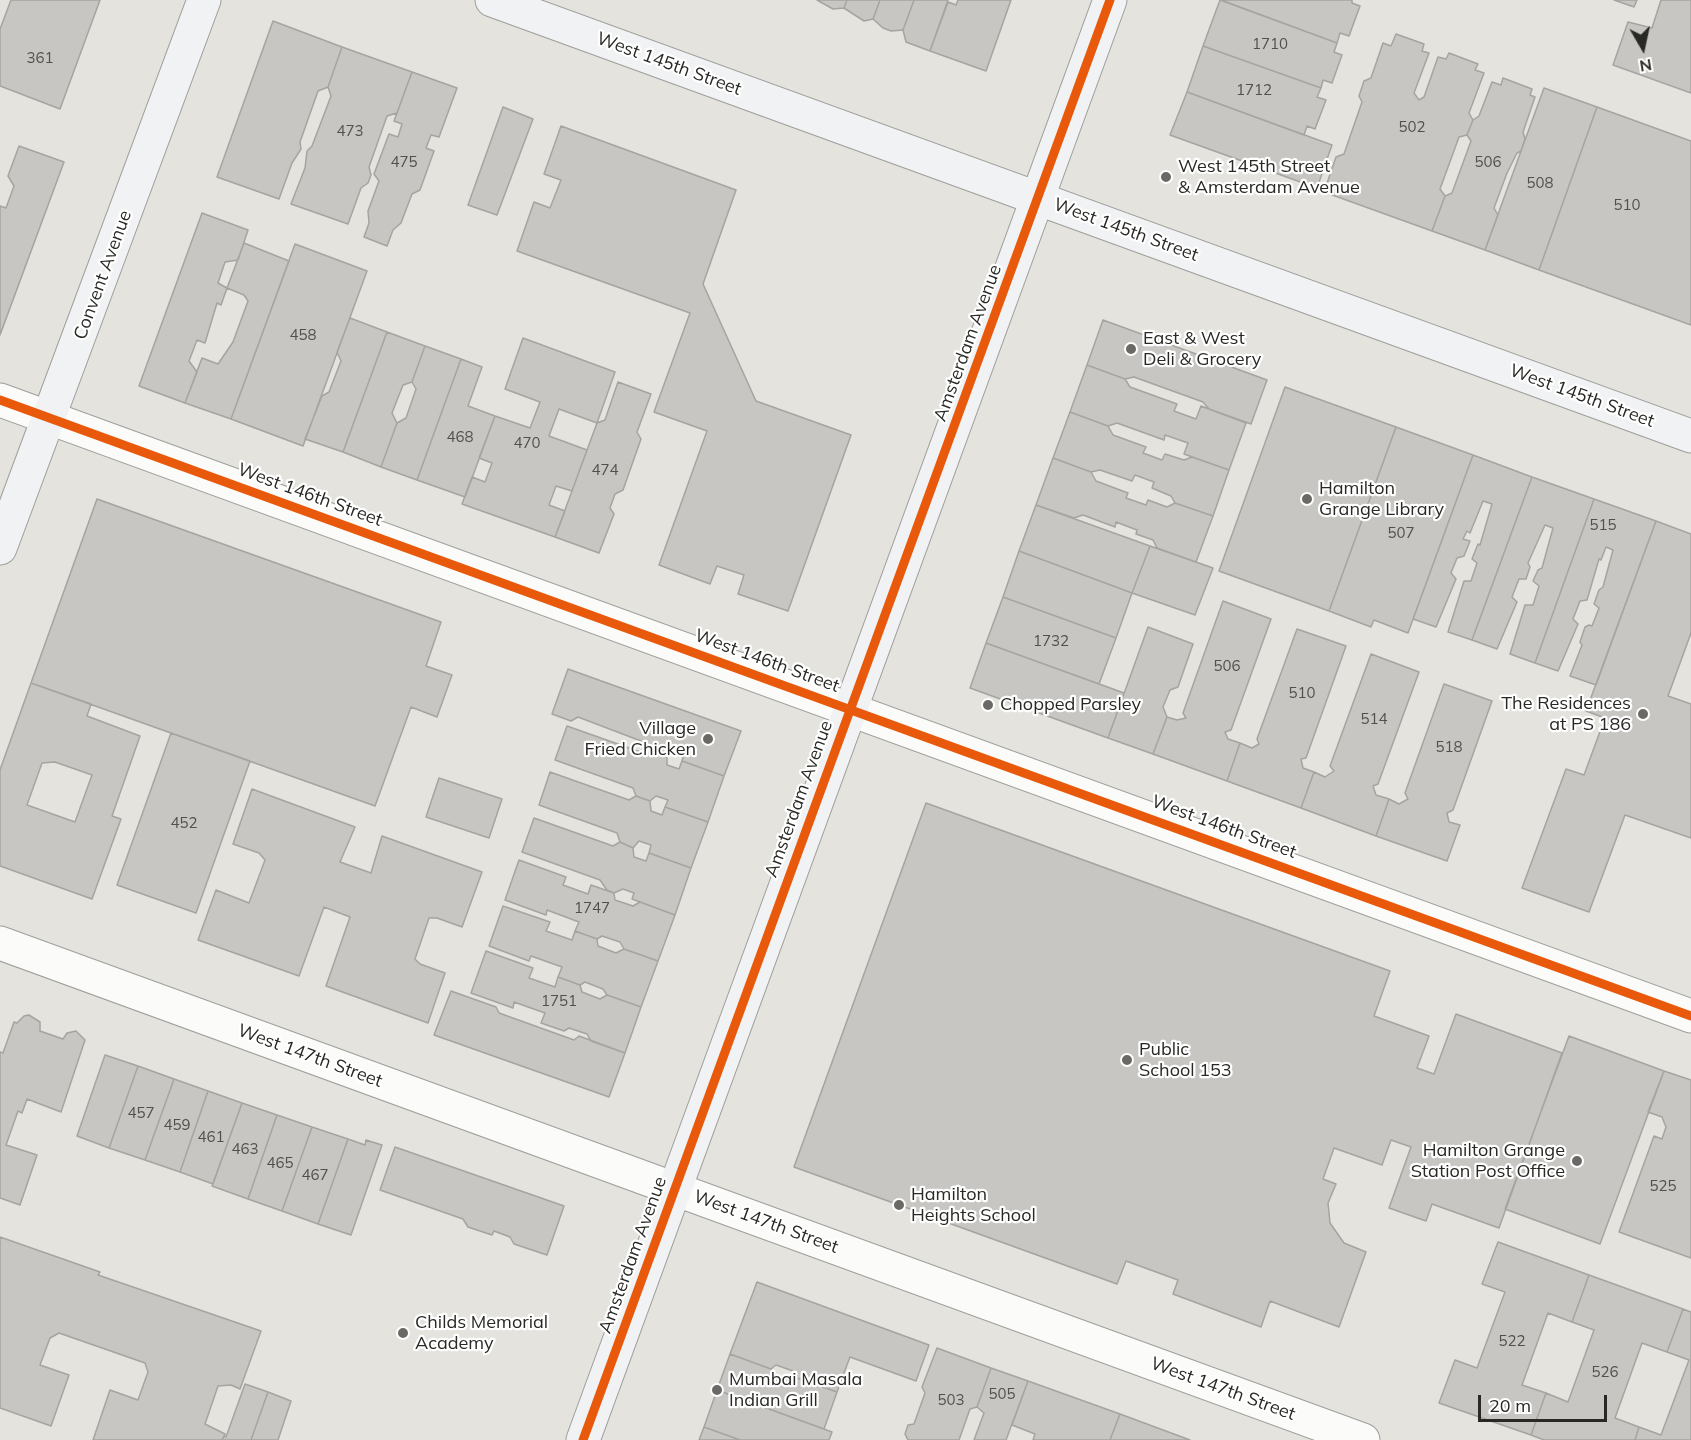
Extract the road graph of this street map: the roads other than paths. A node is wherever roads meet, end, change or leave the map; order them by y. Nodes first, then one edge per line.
1 (204, 0) edge
2 (492, 0) edge
3 (1110, 0) edge
4 (1039, 199) junction
5 (0, 400) edge
6 (50, 418) junction
7 (1691, 436) edge
8 (0, 548) edge
9 (850, 708) junction
10 (0, 943) edge
11 (1691, 1016) edge
12 (675, 1188) junction
13 (583, 1440) edge
14 (1364, 1440) edge

1 - 6 main road, Convent Avenue
2 - 4 main road, West 145th Street
3 - 4 main road, Amsterdam Avenue
4 - 7 main road, West 145th Street
4 - 9 main road, Amsterdam Avenue
5 - 6 street, West 146th Street
6 - 8 main road, Convent Avenue
6 - 9 street, West 146th Street
9 - 11 street, West 146th Street
9 - 12 main road, Amsterdam Avenue
10 - 12 street, West 147th Street
12 - 13 main road, Amsterdam Avenue
12 - 14 street, West 147th Street

